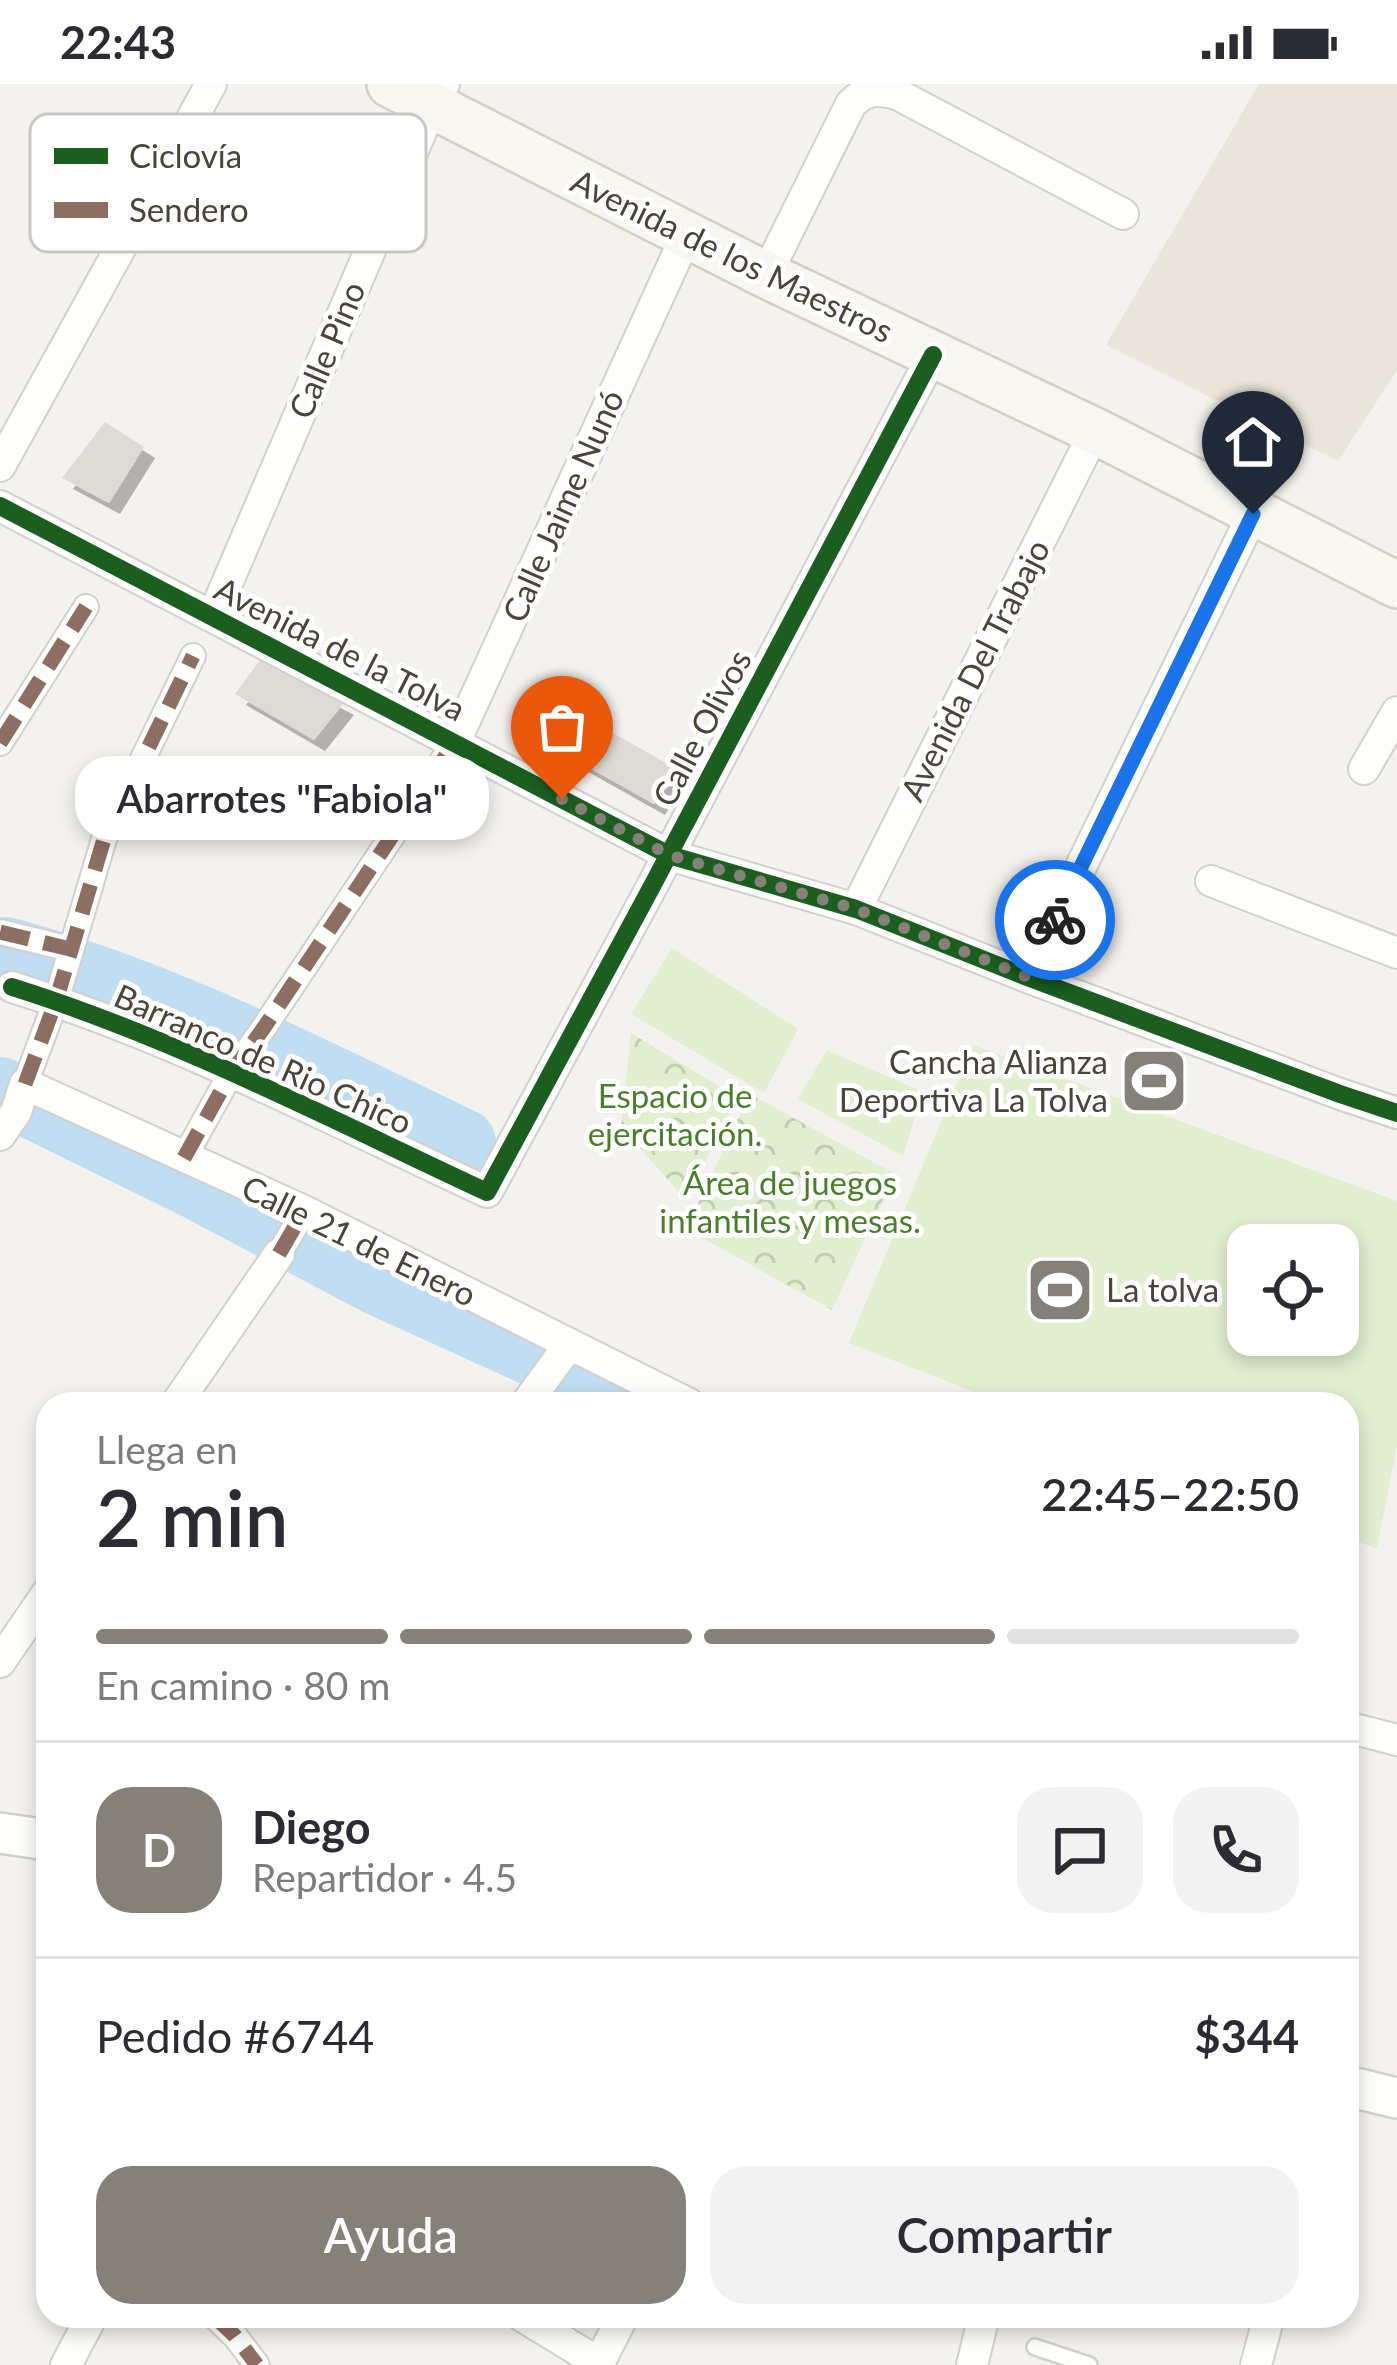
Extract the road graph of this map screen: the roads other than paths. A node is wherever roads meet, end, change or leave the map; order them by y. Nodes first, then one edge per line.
1 (211, 84) edge
2 (390, 84) edge
3 (438, 95) edge
4 (194, 114) edge
5 (426, 123) edge
6 (1123, 214) dead end
7 (687, 234) junction
8 (118, 252) edge
9 (370, 252) edge
10 (766, 274) junction
11 (933, 355) junction
12 (1095, 431) junction
13 (0, 466) edge
14 (0, 506) edge
15 (1253, 514) junction
16 (1397, 585) edge
17 (86, 608) dead end
18 (213, 616) junction
19 (193, 656) dead end
20 (1397, 712) edge
21 (455, 742) junction
22 (0, 743) edge
23 (1364, 769) dead end
24 (669, 855) junction
25 (1211, 881) dead end
26 (856, 909) junction
27 (0, 932) edge
28 (70, 951) junction
29 (1397, 953) edge
30 (1028, 977) junction
31 (6, 987) edge
32 (59, 992) junction
33 (237, 1065) junction
34 (14, 1110) edge
35 (1397, 1113) edge
36 (184, 1158) junction
37 (487, 1192) joint
38 (304, 1211) junction
39 (279, 1254) joint
40 (561, 1359) junction
41 (184, 1392) edge
42 (535, 1392) edge
43 (655, 1392) edge
44 (36, 1610) edge
45 (0, 1662) edge
46 (1359, 1730) edge
47 (1397, 1740) edge
48 (0, 1814) edge
49 (0, 1833) edge
50 (36, 1835) edge
51 (36, 1839) edge
52 (86, 2328) edge
53 (227, 2328) edge
54 (541, 2328) edge
55 (616, 2328) edge
56 (980, 2328) edge
57 (1266, 2328) edge
58 (1035, 2347) dead end
59 (598, 2364) edge
60 (66, 2365) edge
61 (256, 2365) edge
62 (972, 2365) edge
63 (1089, 2365) edge
64 (1256, 2365) edge

1 - 4 street
2 - 3 main road, Avenida de los Maestros
3 - 5 street, Calle Pino
3 - 7 main road, Avenida de los Maestros
6 - 10 street
7 - 10 main road, Avenida de los Maestros
7 - 21 street, Calle Jaime Nunó
8 - 13 street
9 - 18 street, Calle Pino
10 - 11 main road, Avenida de los Maestros
11 - 12 main road, Avenida de los Maestros
11 - 24 street, Calle Olivos
12 - 15 main road, Avenida de los Maestros
12 - 26 street, Avenida Del Trabajo
14 - 18 street, Avenida de la Tolva
15 - 16 main road, Avenida de los Maestros
15 - 30 street
17 - 22 street
18 - 21 street, Avenida de la Tolva
19 - 28 street
20 - 23 street
21 - 24 street, Avenida de la Tolva
21 - 33 street, Calle Jaime Nunó
24 - 26 street, Avenida de la Tolva
24 - 37 street, Calle Olivos
25 - 29 street
26 - 30 street, Avenida de la Tolva
27 - 28 street
28 - 32 street
30 - 35 street, Avenida de la Tolva
31 - 32 street, Barranco de Rio Chico
32 - 33 street, Barranco de Rio Chico
32 - 34 street
33 - 36 street, Calle Jaime Nunó
33 - 37 street, Barranco de Rio Chico
34 - 36 street, Calle 21 de Enero
36 - 38 street, Calle 21 de Enero
38 - 39 street
38 - 40 street, Calle 21 de Enero
39 - 41 street
40 - 42 street
40 - 43 street, Calle 21 de Enero
44 - 45 street
46 - 47 street
48 - 50 street
49 - 51 street
52 - 60 street
53 - 61 street
54 - 59 street
55 - 59 street
56 - 62 street
57 - 64 street
58 - 63 lane

